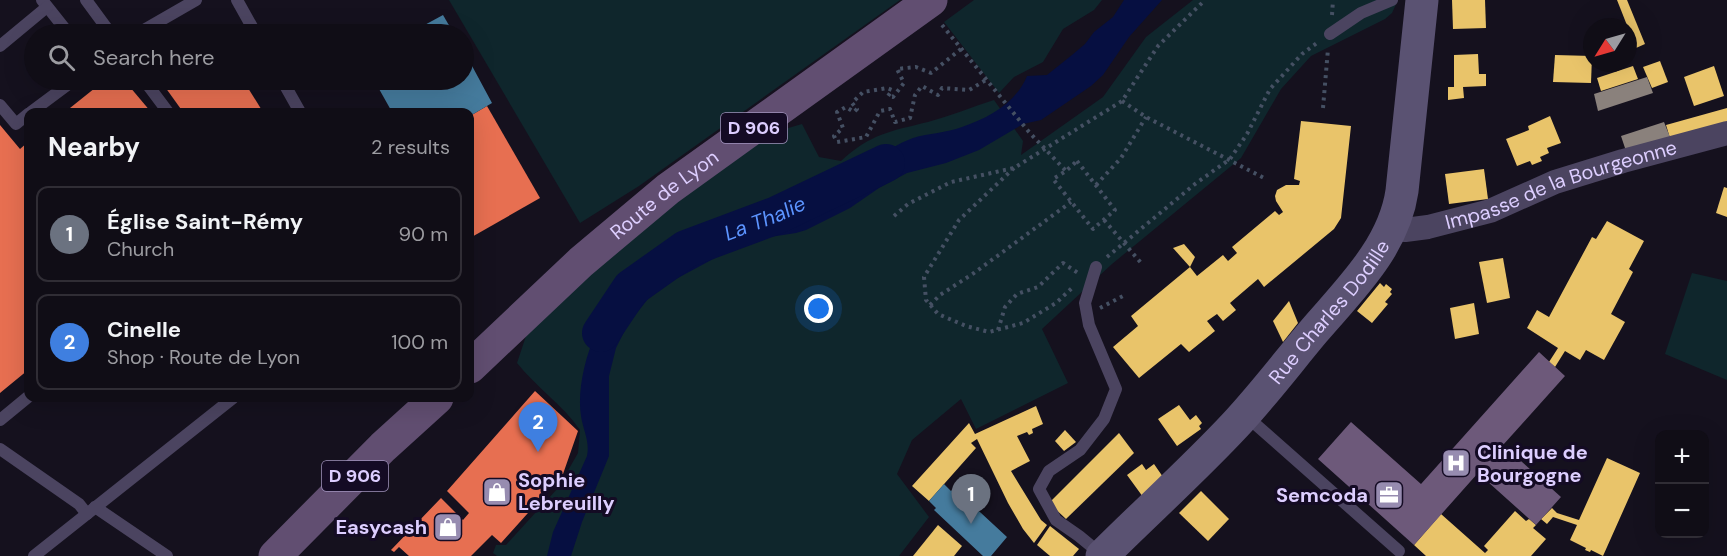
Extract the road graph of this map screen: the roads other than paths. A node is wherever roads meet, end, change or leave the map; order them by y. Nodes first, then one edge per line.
1 (86, 0) edge
2 (196, 0) edge
3 (237, 0) edge
4 (1392, 0) edge
5 (1422, 0) edge
6 (45, 3) edge
7 (936, 12) edge
8 (61, 24) edge
9 (104, 24) edge
10 (154, 24) edge
11 (250, 24) edge
12 (1330, 34) road end
13 (0, 46) edge
14 (61, 90) edge
15 (152, 90) edge
16 (288, 90) edge
17 (0, 105) edge
18 (37, 108) edge
19 (165, 108) edge
20 (298, 108) edge
21 (24, 118) edge
22 (1727, 133) edge
23 (1392, 230) junction
24 (1096, 267) road end
25 (474, 363) edge
26 (24, 400) edge
27 (228, 402) edge
28 (433, 402) edge
29 (1244, 414) junction
30 (0, 420) edge
31 (0, 449) edge
32 (87, 509) junction
33 (1399, 551) dead end
34 (34, 556) edge
35 (167, 556) edge
36 (275, 556) edge
37 (1102, 556) edge

1 - 9 lane
2 - 10 lane
3 - 11 lane
4 - 12 lane
5 - 23 main road, Rue Charles Dodille
6 - 8 lane
6 - 13 lane
7 - 25 main road, Route de Lyon / D 906
14 - 18 lane
15 - 19 lane
16 - 20 lane
17 - 21 lane
22 - 23 street, Impasse de la Bourgeonne
23 - 29 main road, Rue Charles Dodille
24 - 37 lane
26 - 30 lane
27 - 32 lane
28 - 36 main road, D 906
29 - 33 lane
29 - 37 main road, Rue Charles Dodille
31 - 32 lane
32 - 34 lane
32 - 35 lane

